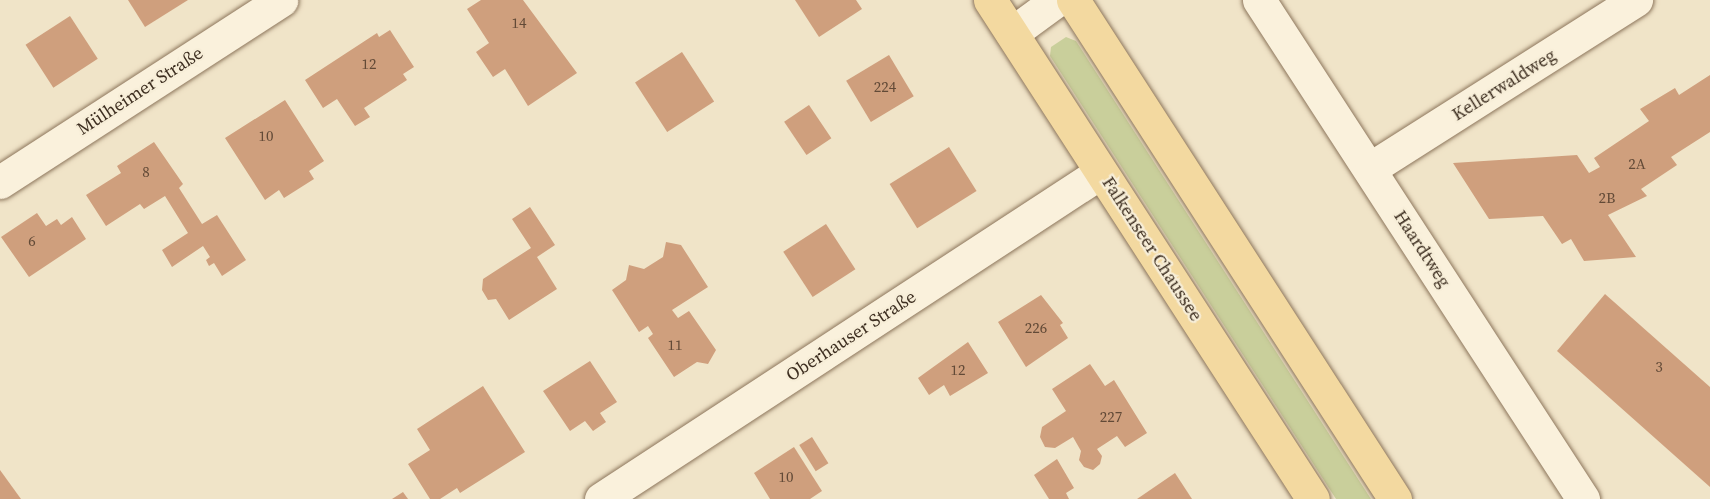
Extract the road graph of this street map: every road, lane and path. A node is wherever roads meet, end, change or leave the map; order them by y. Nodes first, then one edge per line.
1 (280, 0) edge
2 (990, 0) edge
3 (1057, 0) edge
4 (1073, 0) edge
5 (1259, 0) edge
6 (1636, 0) edge
7 (1012, 33) junction
8 (1371, 168) junction
9 (1101, 172) junction
10 (0, 182) edge
11 (601, 499) edge
12 (1313, 499) edge
13 (1395, 499) edge
14 (1583, 499) edge

1 - 10 street, Mülheimer Straße
2 - 7 main road, Falkenseer Chaussee
3 - 7 street
4 - 13 main road
5 - 8 street, Haardtweg
6 - 8 street, Kellerwaldweg
7 - 9 main road, Falkenseer Chaussee
8 - 14 street, Haardtweg
9 - 11 street, Oberhauser Straße
9 - 12 main road, Falkenseer Chaussee

